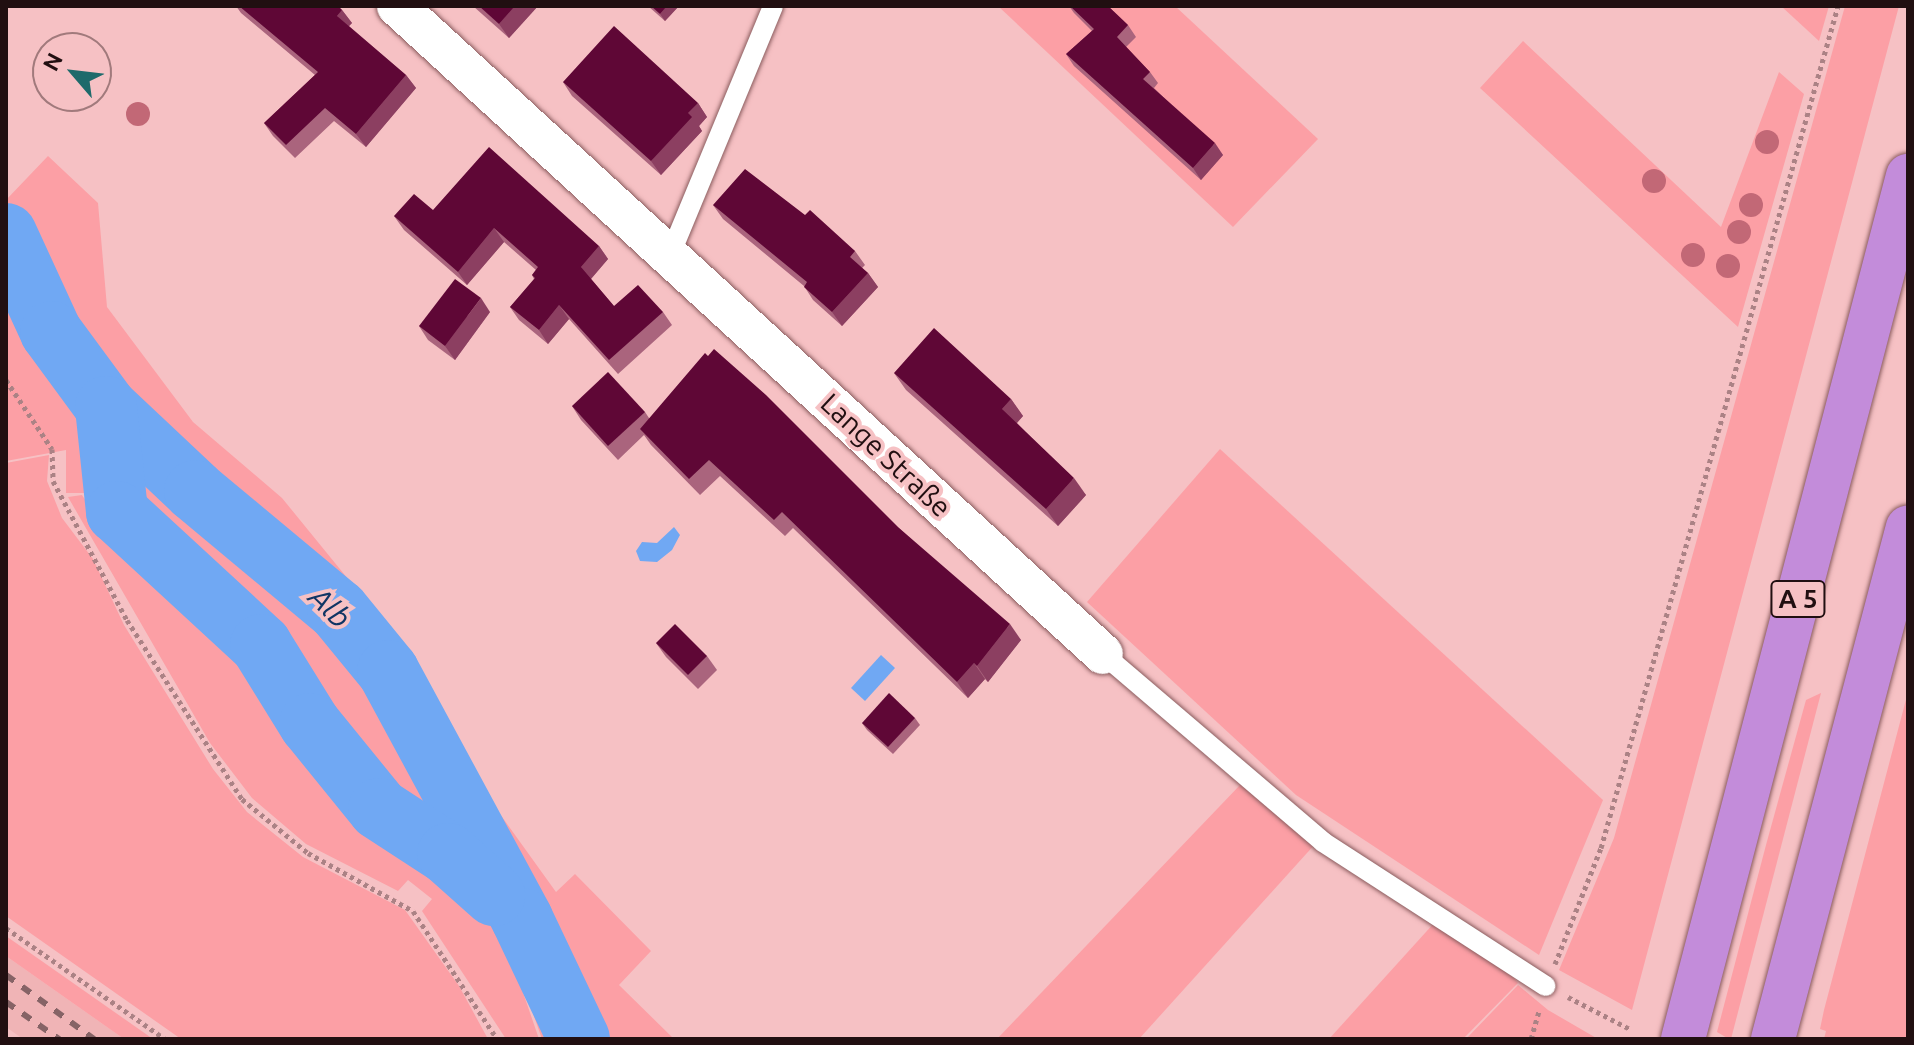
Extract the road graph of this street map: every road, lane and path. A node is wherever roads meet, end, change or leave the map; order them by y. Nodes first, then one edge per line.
1 (397, 6) edge
2 (773, 6) edge
3 (1838, 6) edge
4 (1908, 176) edge
5 (670, 255) junction
6 (6, 380) edge
7 (1908, 527) edge
8 (1103, 654) joint
9 (6, 928) edge
10 (1546, 986) junction
11 (1630, 1029) dead end
12 (1685, 1030) edge
13 (165, 1039) edge
14 (497, 1039) edge
15 (1773, 1039) edge

1 - 5 street, Lange Straße
2 - 5 lane
3 - 10 path
4 - 12 highway, A 5
5 - 8 street, Lange Straße
6 - 14 path
7 - 15 highway
8 - 10 lane
9 - 13 path
10 - 11 path

